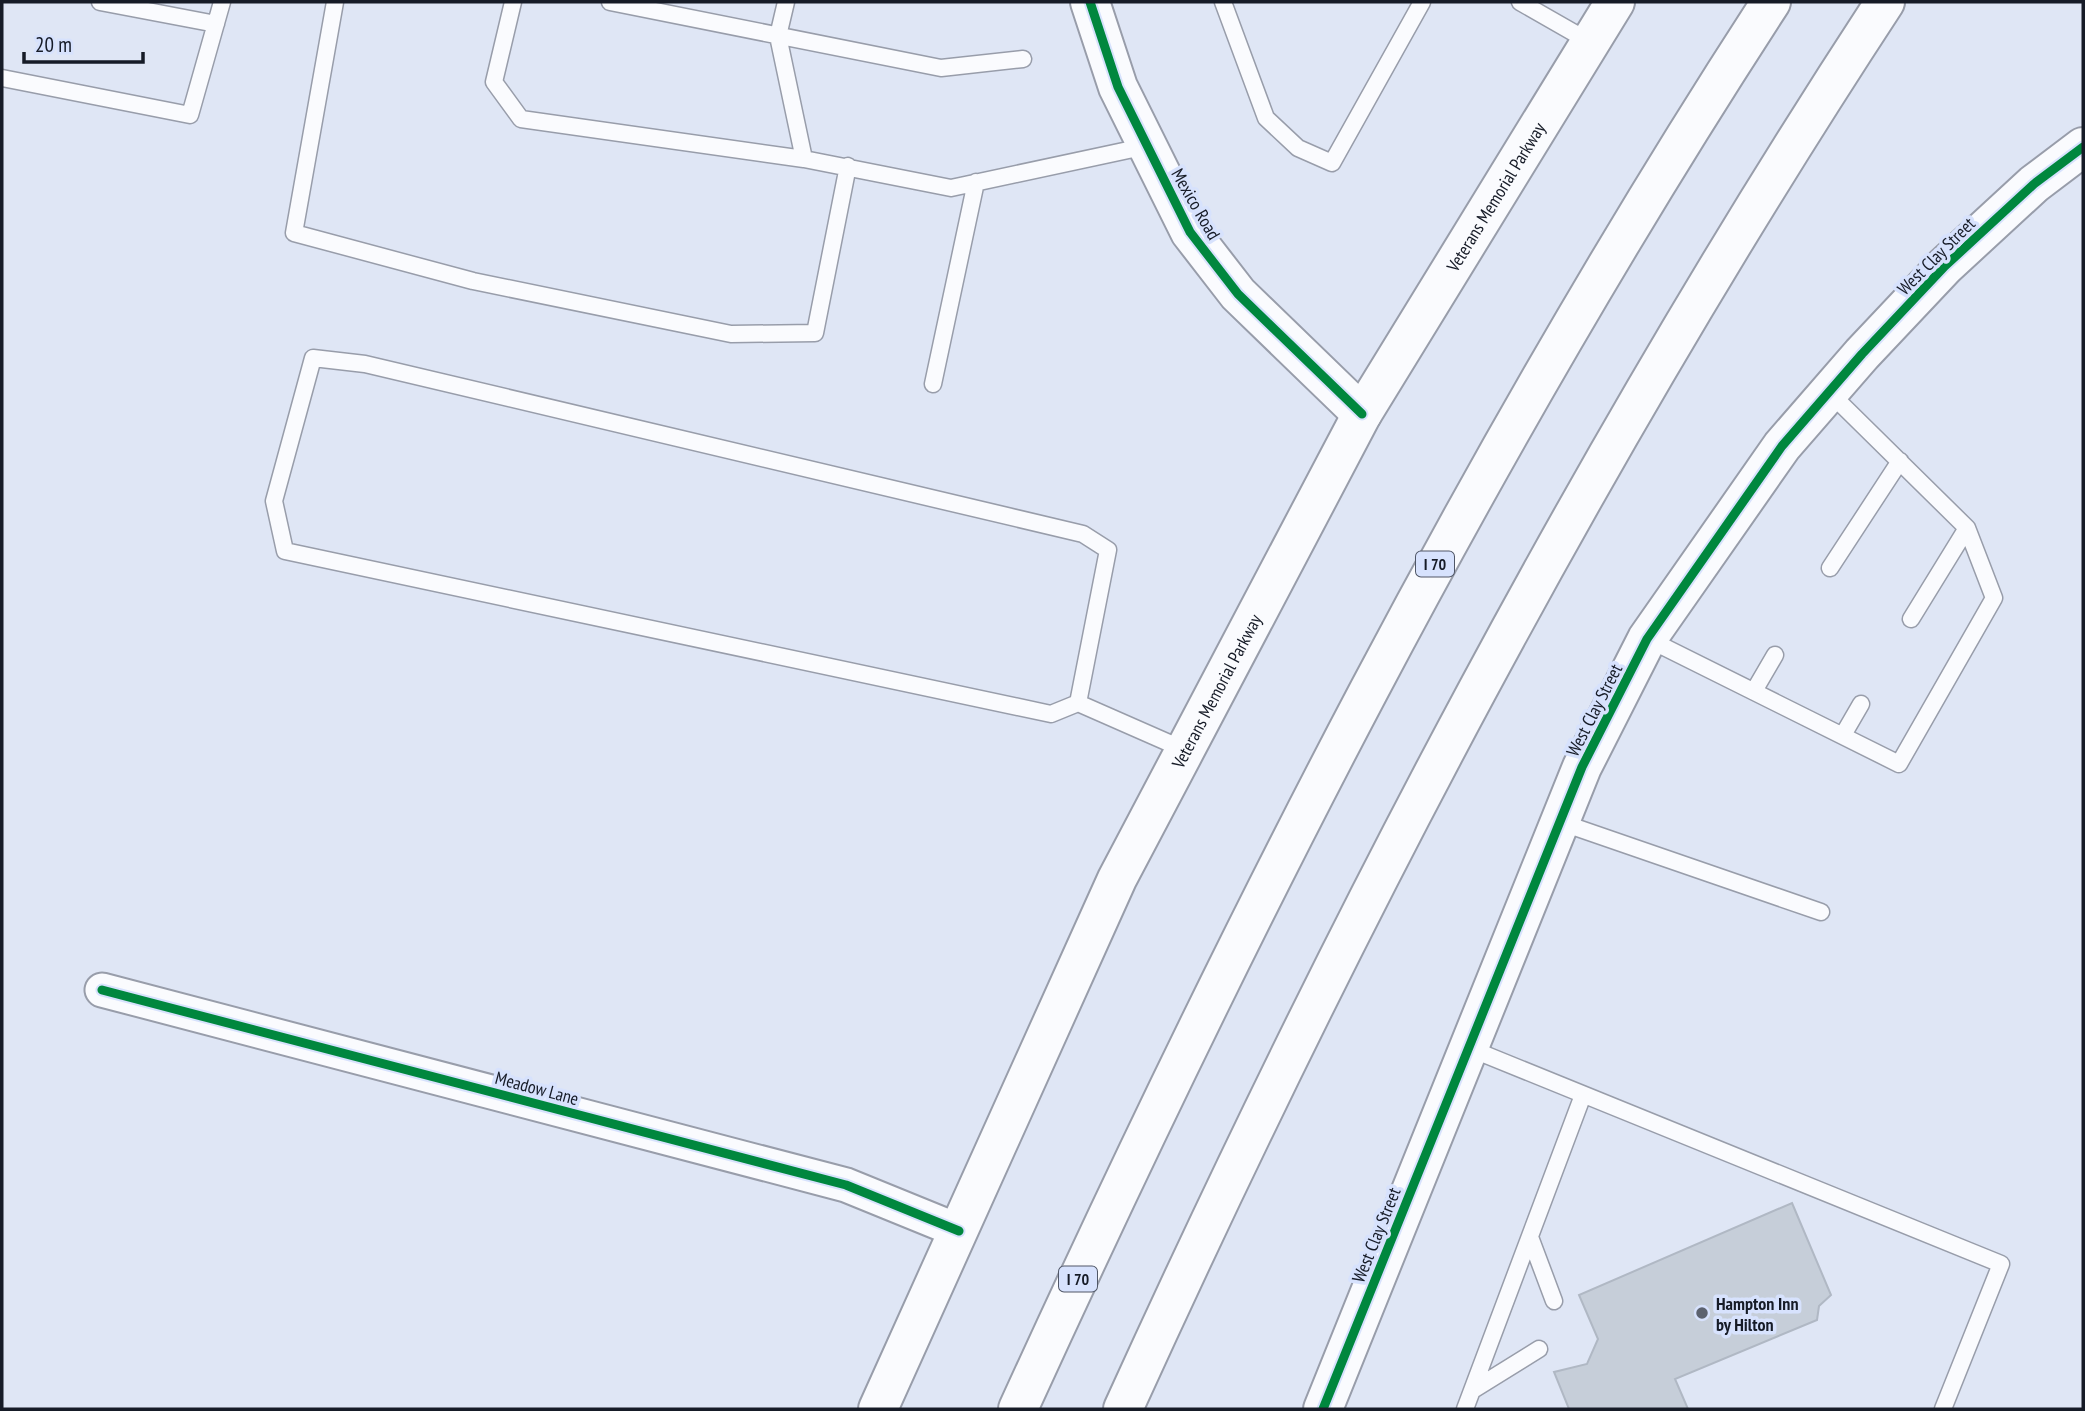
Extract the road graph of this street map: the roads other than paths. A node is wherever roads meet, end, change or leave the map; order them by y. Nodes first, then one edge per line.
1 (100, 2) edge
2 (222, 2) edge
3 (335, 2) edge
4 (513, 2) edge
5 (610, 2) edge
6 (786, 2) edge
7 (1090, 2) edge
8 (1223, 2) edge
9 (1422, 2) edge
10 (1520, 2) edge
11 (1615, 2) edge
12 (1771, 2) edge
13 (1885, 2) edge
14 (216, 24) junction
15 (778, 36) junction
16 (1590, 42) junction
17 (1023, 59) dead end
18 (2, 78) edge
19 (1147, 146) junction
20 (2083, 147) edge
21 (804, 159) junction
22 (848, 166) junction
23 (976, 182) junction
24 (933, 384) dead end
25 (1830, 393) junction
26 (1363, 414) junction
27 (1900, 461) junction
28 (1967, 528) junction
29 (1830, 568) dead end
30 (1911, 620) dead end
31 (1647, 639) junction
32 (1775, 655) dead end
33 (1754, 691) junction
34 (1078, 703) junction
35 (1861, 704) dead end
36 (1843, 735) junction
37 (1185, 750) junction
38 (1560, 822) junction
39 (1821, 912) dead end
40 (102, 990) dead end
41 (1469, 1048) junction
42 (1583, 1095) junction
43 (960, 1231) junction
44 (1530, 1237) junction
45 (1554, 1301) dead end
46 (1539, 1349) dead end
47 (1472, 1390) junction
48 (878, 1409) edge
49 (1018, 1409) edge
50 (1123, 1409) edge
51 (1323, 1409) edge
52 (1465, 1409) edge
53 (1943, 1409) edge

1 - 14 lane
2 - 14 lane
3 - 22 lane
4 - 21 lane
5 - 15 lane
6 - 15 lane
7 - 19 main road, Mexico Road
8 - 9 lane
10 - 16 lane
11 - 16 main road, Veterans Memorial Parkway
12 - 49 main road, I 70
13 - 50 main road
14 - 18 lane
15 - 17 lane
15 - 21 lane
16 - 26 main road, Veterans Memorial Parkway
19 - 23 lane
19 - 26 main road, Mexico Road
20 - 25 main road, West Clay Street
21 - 22 lane
22 - 23 lane
23 - 24 lane
25 - 27 lane
25 - 31 main road, West Clay Street
26 - 37 main road, Veterans Memorial Parkway
27 - 28 lane
27 - 29 lane
28 - 30 lane
28 - 36 lane
31 - 33 lane
31 - 38 main road, West Clay Street
32 - 33 lane
33 - 36 lane
34 - 34 lane
34 - 37 lane
35 - 36 lane
37 - 43 main road, Veterans Memorial Parkway
38 - 39 lane
38 - 41 main road, West Clay Street
40 - 43 street, Meadow Lane
41 - 42 lane
41 - 51 main road, West Clay Street
42 - 44 lane
42 - 53 lane
43 - 48 main road, Veterans Memorial Parkway
44 - 45 lane
44 - 47 lane
46 - 47 lane
47 - 52 lane

